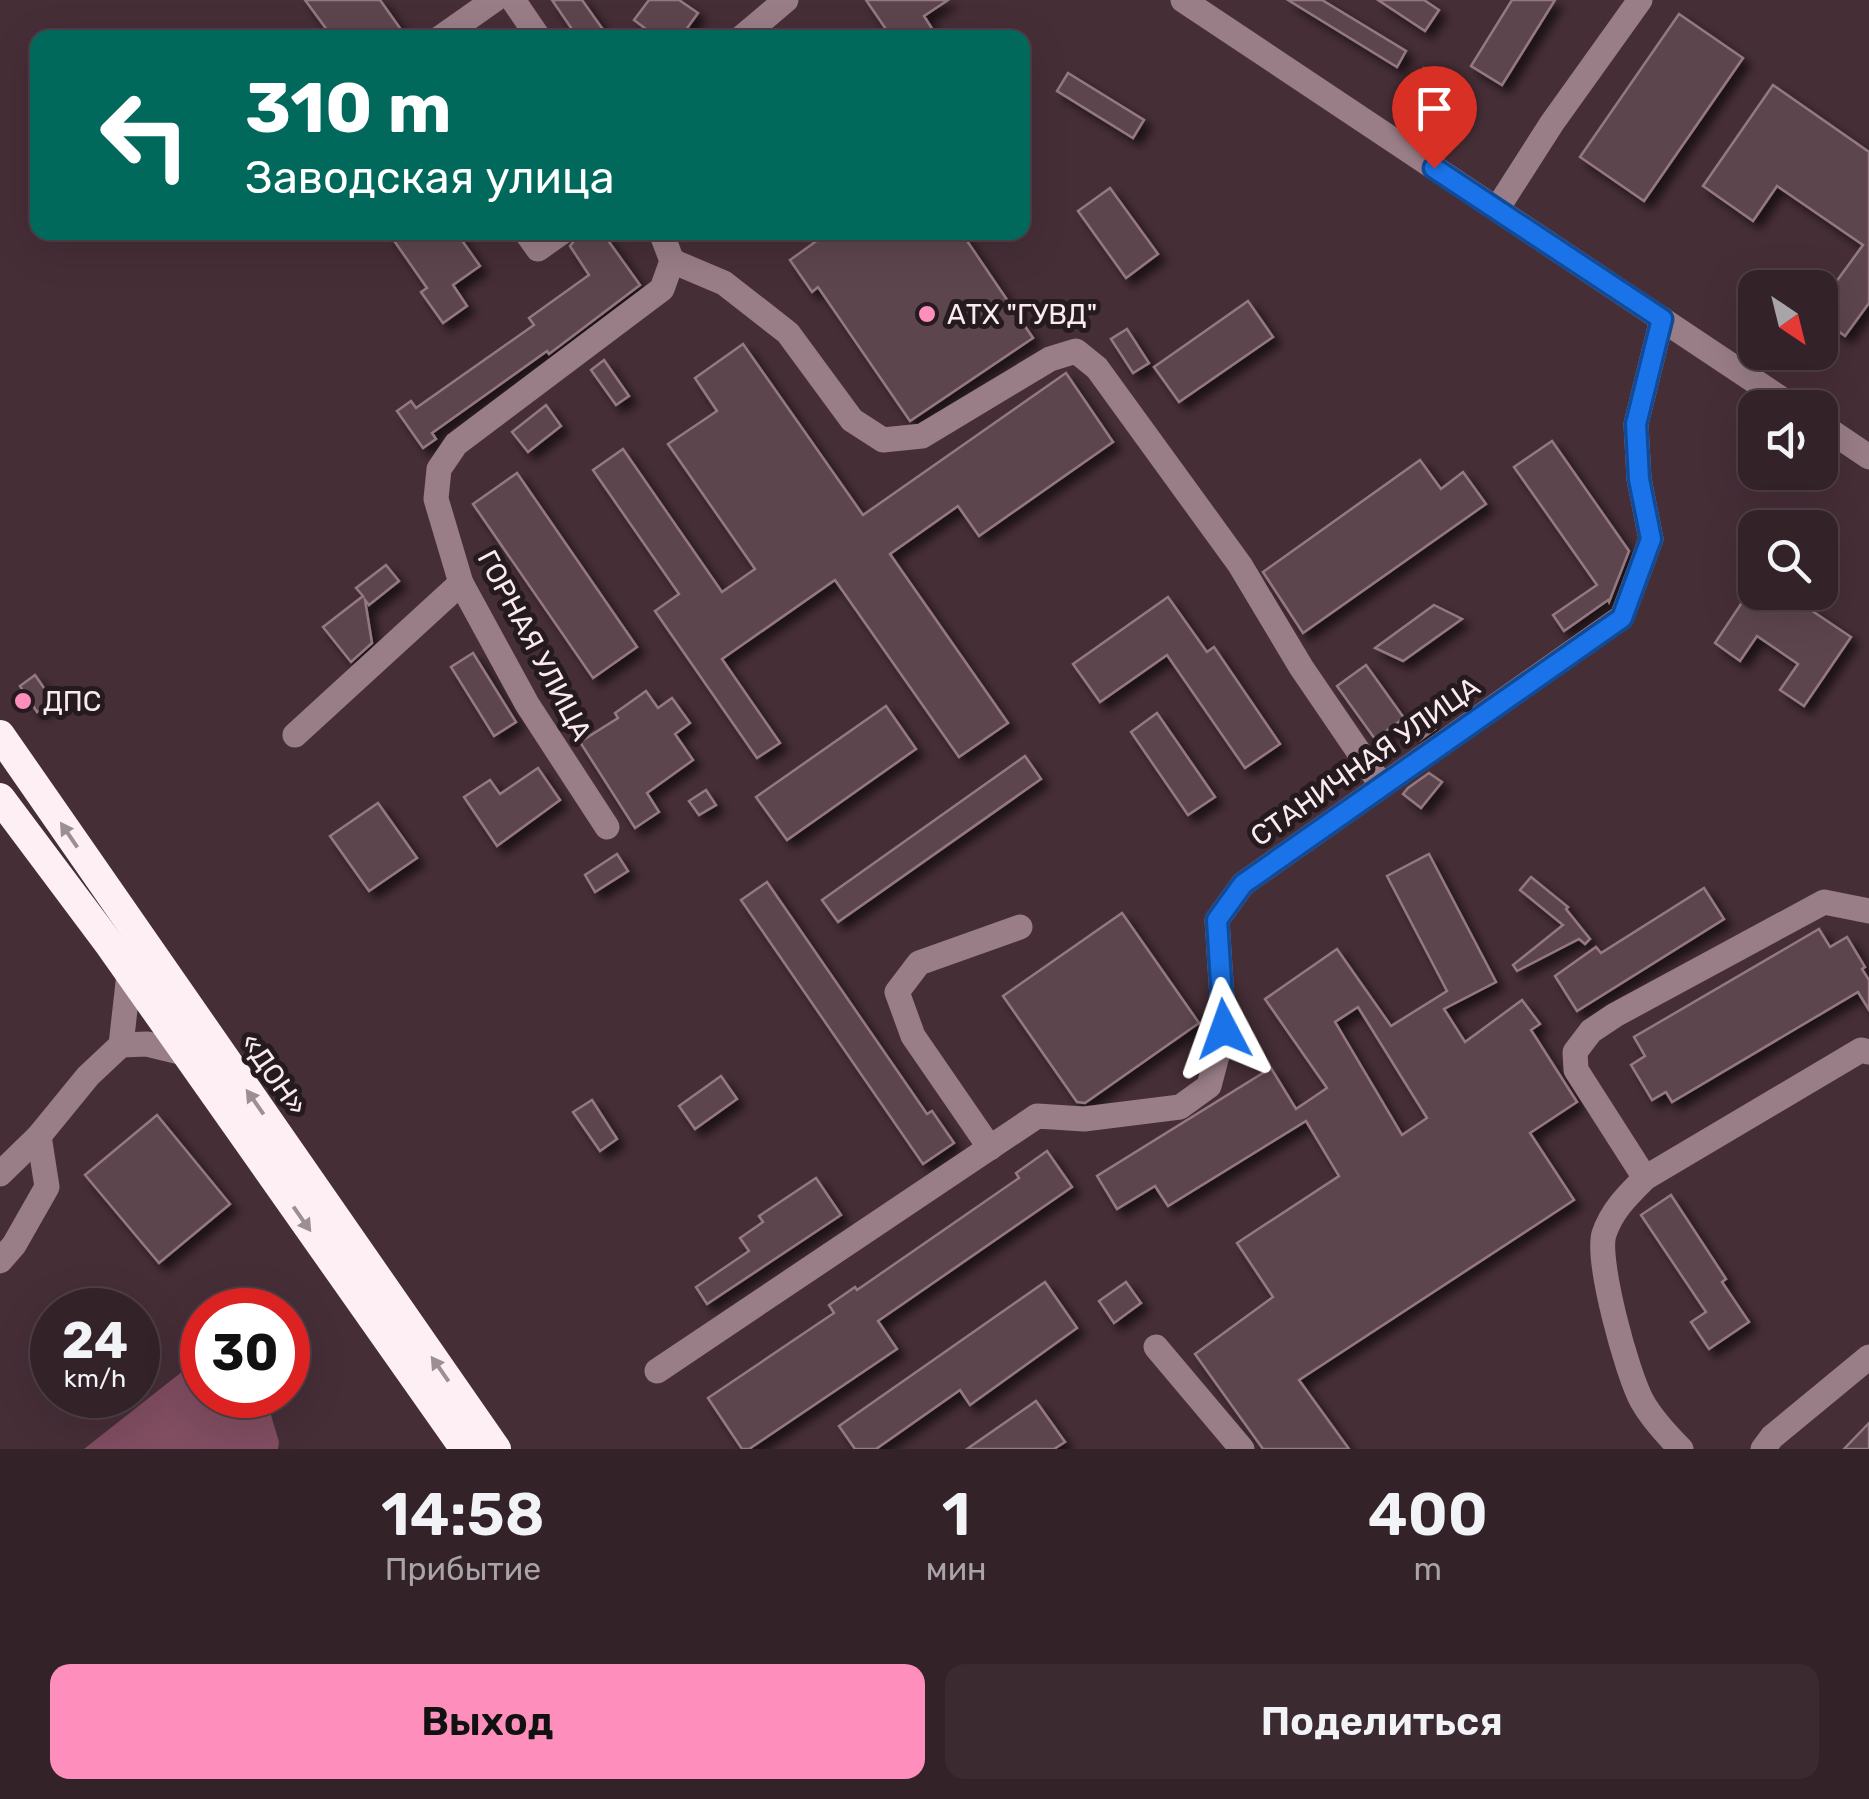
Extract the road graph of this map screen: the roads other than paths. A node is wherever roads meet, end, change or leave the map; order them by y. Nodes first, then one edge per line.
1 (494, 0) edge
2 (512, 0) edge
3 (786, 0) edge
4 (1183, 0) edge
5 (1640, 0) edge
6 (451, 30) edge
7 (533, 30) edge
8 (750, 30) edge
9 (1497, 209) junction
10 (532, 240) edge
11 (551, 240) edge
12 (664, 240) edge
13 (672, 260) junction
14 (1662, 319) junction
15 (1768, 390) edge
16 (1838, 436) edge
17 (1869, 457) edge
18 (461, 583) junction
19 (0, 735) edge
20 (294, 735) dead end
21 (1382, 786) junction
22 (0, 798) edge
23 (607, 827) dead end
24 (1869, 912) edge
25 (1020, 927) dead end
26 (129, 974) junction
27 (121, 1046) junction
28 (1869, 1052) edge
29 (184, 1053) junction
30 (38, 1136) junction
31 (990, 1148) junction
32 (0, 1174) edge
33 (1645, 1178) junction
34 (0, 1260) edge
35 (1156, 1347) dead end
36 (1869, 1357) edge
37 (657, 1371) dead end
38 (464, 1449) edge
39 (496, 1449) edge
40 (1242, 1449) edge
41 (1681, 1449) edge
42 (1764, 1449) edge

1 - 6 street
2 - 7 street
3 - 8 street
4 - 9 street
5 - 9 street
9 - 14 street
10 - 11 street
12 - 13 street
13 - 18 street, ГОРНАЯ УЛИЦА
13 - 21 street
14 - 15 street
14 - 21 street, СТАНИЧНАЯ УЛИЦА
16 - 17 street
18 - 20 street
18 - 23 street, ГОРНАЯ УЛИЦА
39 -> 19 highway, «ДОН»
21 - 31 street, СТАНИЧНАЯ УЛИЦА
22 - 26 highway
24 - 33 street
25 - 31 street
26 - 27 street
26 - 29 highway
27 - 29 street
27 - 30 street
28 - 33 street
29 -> 38 highway
30 - 32 street
30 - 34 street
31 - 37 street, СТАНИЧНАЯ УЛИЦА
33 - 41 street
35 - 40 street
36 - 42 street

